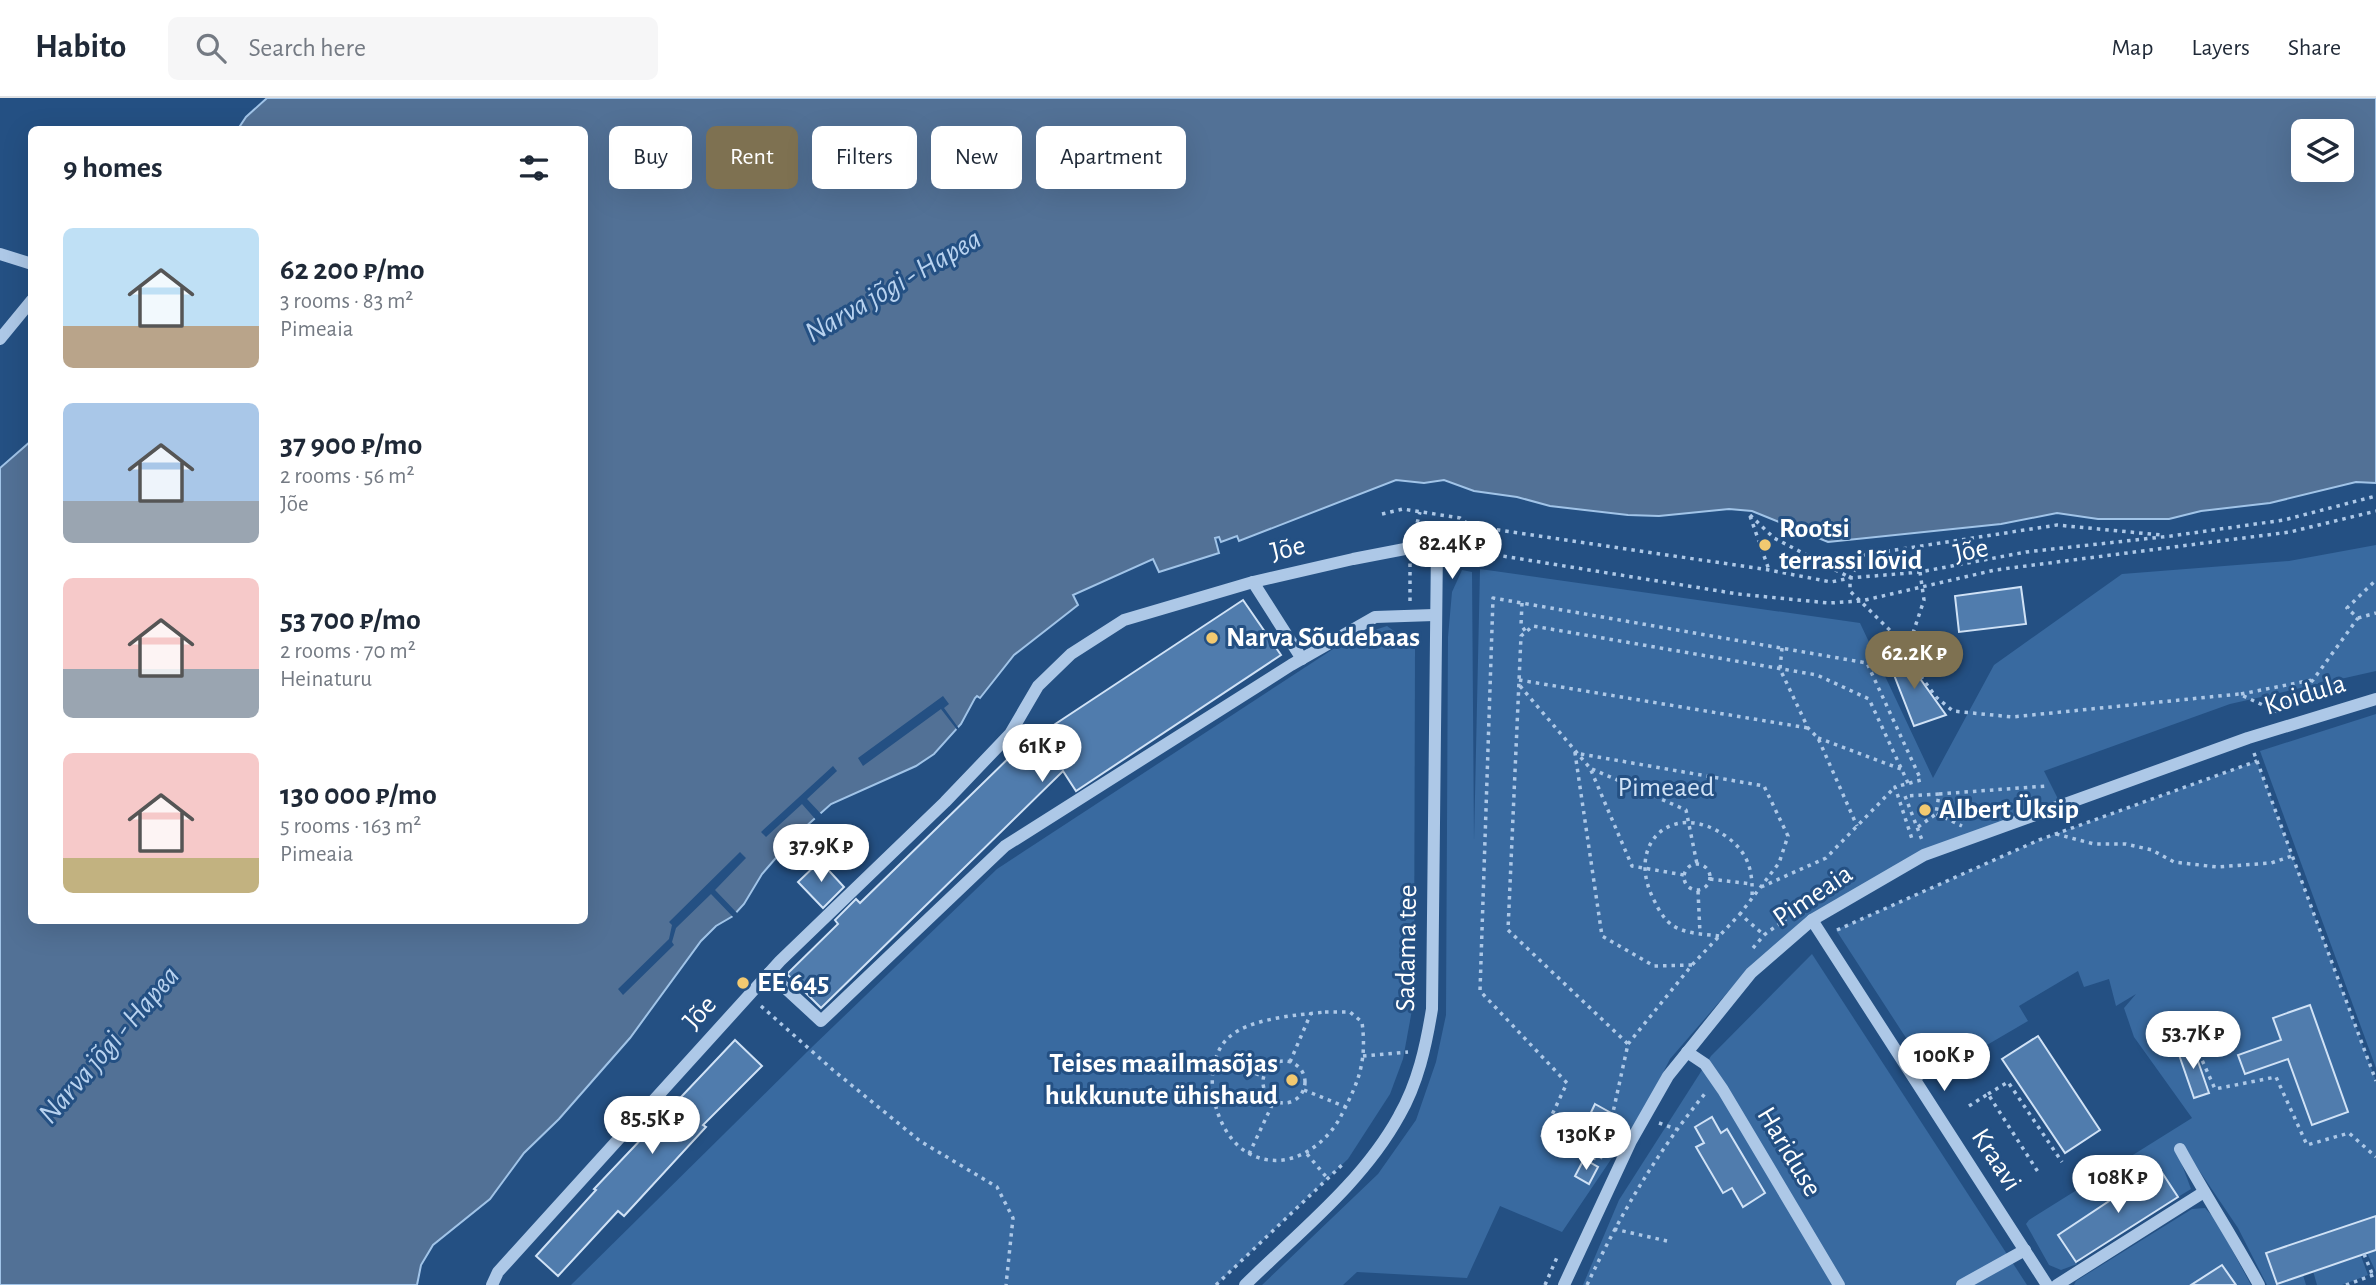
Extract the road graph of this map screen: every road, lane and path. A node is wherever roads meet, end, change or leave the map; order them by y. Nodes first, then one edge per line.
1 (0, 254) edge
2 (28, 263) edge
3 (28, 305) edge
4 (0, 339) edge
5 (2376, 496) edge
6 (2376, 511) edge
7 (1420, 512) junction
8 (1382, 514) dead end
9 (2171, 536) junction
10 (1437, 545) junction
11 (1410, 548) junction
12 (1769, 570) junction
13 (1920, 572) junction
14 (1850, 578) junction
15 (2376, 580) edge
16 (1253, 582) junction
17 (1924, 587) junction
18 (1861, 601) junction
19 (1522, 603) junction
20 (2376, 613) edge
21 (1434, 615) junction
22 (1410, 616) junction
23 (2358, 618) junction
24 (1526, 632) junction
25 (1782, 648) junction
26 (1908, 648) junction
27 (1302, 659) junction
28 (1780, 669) junction
29 (2313, 680) junction
30 (1519, 682) junction
31 (2239, 694) junction
32 (2376, 699) edge
33 (1808, 728) junction
34 (1818, 738) junction
35 (2248, 738) junction
36 (1575, 753) junction
37 (2257, 761) junction
38 (1590, 768) junction
39 (1902, 769) junction
40 (1908, 783) junction
41 (2046, 786) dead end
42 (1895, 787) junction
43 (1939, 794) junction
44 (1928, 810) dead end
45 (1936, 814) junction
46 (1690, 823) junction
47 (1857, 826) junction
48 (1962, 826) dead end
49 (1918, 827) junction
50 (2056, 834) junction
51 (1922, 840) dead end
52 (1913, 844) dead end
53 (2292, 856) junction
54 (1697, 864) junction
55 (1644, 869) junction
56 (1684, 875) junction
57 (1710, 879) junction
58 (1752, 884) junction
59 (1761, 887) junction
60 (1698, 891) junction
61 (1752, 899) junction
62 (1740, 914) junction
63 (1812, 920) junction
64 (1700, 933) junction
65 (1764, 935) dead end
66 (1720, 936) junction
67 (1822, 937) junction
68 (1692, 965) junction
69 (769, 973) junction
70 (749, 996) junction
71 (1311, 1013) junction
72 (2185, 1022) dead end
73 (1628, 1044) junction
74 (1957, 1050) dead end
75 (1413, 1052) dead end
76 (1687, 1052) junction
77 (1363, 1056) junction
78 (1214, 1061) junction
79 (1290, 1062) junction
80 (1263, 1076) junction
81 (1914, 1078) junction
82 (1716, 1080) junction
83 (2376, 1081) edge
84 (1304, 1090) junction
85 (1988, 1094) junction
86 (1274, 1101) junction
87 (1969, 1106) dead end
88 (1346, 1107) junction
89 (1610, 1126) junction
90 (1617, 1130) dead end
91 (1620, 1138) dead end
92 (2180, 1149) dead end
93 (1249, 1154) junction
94 (1307, 1154) junction
95 (2376, 1157) edge
96 (1592, 1158) junction
97 (1348, 1159) dead end
98 (2062, 1162) dead end
99 (2040, 1175) dead end
100 (1328, 1179) junction
101 (2204, 1192) junction
102 (1614, 1229) junction
103 (1667, 1241) dead end
104 (2025, 1250) junction
105 (2364, 1254) dead end
106 (2374, 1275) edge
107 (492, 1285) edge
108 (1006, 1285) edge
109 (1216, 1285) edge
110 (1245, 1285) edge
111 (1564, 1285) edge
112 (1587, 1285) edge
113 (1839, 1285) edge
114 (1962, 1285) edge
115 (2048, 1285) edge
116 (2057, 1285) edge
117 (2259, 1285) edge
118 (2346, 1285) edge

1 - 2 street
3 - 4 street
5 - 9 path
6 - 17 path, Jõe
7 - 8 path
7 - 11 path
7 - 12 path
9 - 13 path
9 - 14 path
10 - 11 street, Jõe
10 - 18 path, Jõe
10 - 21 street, Sadama tee
11 - 16 street, Jõe
11 - 22 path
12 - 14 path
12 - 14 path
13 - 14 path
13 - 17 path
14 - 18 path
15 - 23 path
16 - 27 street
16 - 69 street, Jõe
17 - 18 path, Jõe
17 - 26 path
18 - 26 path
19 - 24 path
19 - 25 path
19 - 96 path
20 - 23 path
21 - 22 street
21 - 110 street, Sadama tee
22 - 27 street
23 - 29 path
24 - 28 path
24 - 30 path
25 - 28 path
25 - 40 path
26 - 31 path
27 - 69 street
28 - 33 path
28 - 39 path
29 - 31 path
29 - 31 path
30 - 33 path
30 - 36 path
30 - 73 path
32 - 35 street, Koidula
33 - 34 path
34 - 39 path
34 - 47 path
35 - 37 path
35 - 63 street, Pimeaia
36 - 38 path
36 - 59 path
36 - 68 path
37 - 50 path
37 - 53 path
38 - 46 path
38 - 55 path
39 - 40 path
40 - 42 path
41 - 43 path
42 - 47 path
42 - 52 path
43 - 45 path
43 - 49 path
44 - 45 path
45 - 48 path
45 - 49 path
46 - 54 path
46 - 55 path
46 - 58 path
47 - 59 path
49 - 51 path
50 - 53 path
50 - 67 path
53 - 83 path
54 - 56 path
54 - 57 path
55 - 56 path
55 - 64 path
56 - 60 path
57 - 58 path
57 - 60 path
58 - 61 path
59 - 61 path
60 - 64 path
61 - 62 path
62 - 65 path
62 - 66 path
63 - 67 street, Kraavi
63 - 76 street, Pimeaia
64 - 66 path
66 - 68 path
67 - 81 street, Kraavi
68 - 73 path
69 - 70 street, Jõe
70 - 107 street, Jõe
70 - 108 path
71 - 77 path
71 - 78 path
71 - 79 path
72 - 95 path
73 - 89 path
74 - 81 street
75 - 77 path
76 - 82 street, Hariduse
76 - 111 street, Pimeaia
77 - 88 path
78 - 80 path
78 - 93 path
79 - 80 path
79 - 84 path
80 - 86 path
81 - 104 street, Kraavi
82 - 102 path
82 - 113 street, Hariduse
84 - 86 path
84 - 88 path
85 - 87 path
85 - 98 path
85 - 99 path
86 - 93 path
88 - 94 path
89 - 90 path
89 - 96 path
91 - 96 path
92 - 101 street
93 - 94 path
94 - 100 path
97 - 100 path
100 - 109 path
101 - 116 street
101 - 117 street
102 - 103 path
102 - 112 path
104 - 114 street
104 - 115 street, Kraavi
105 - 106 path
106 - 118 path

